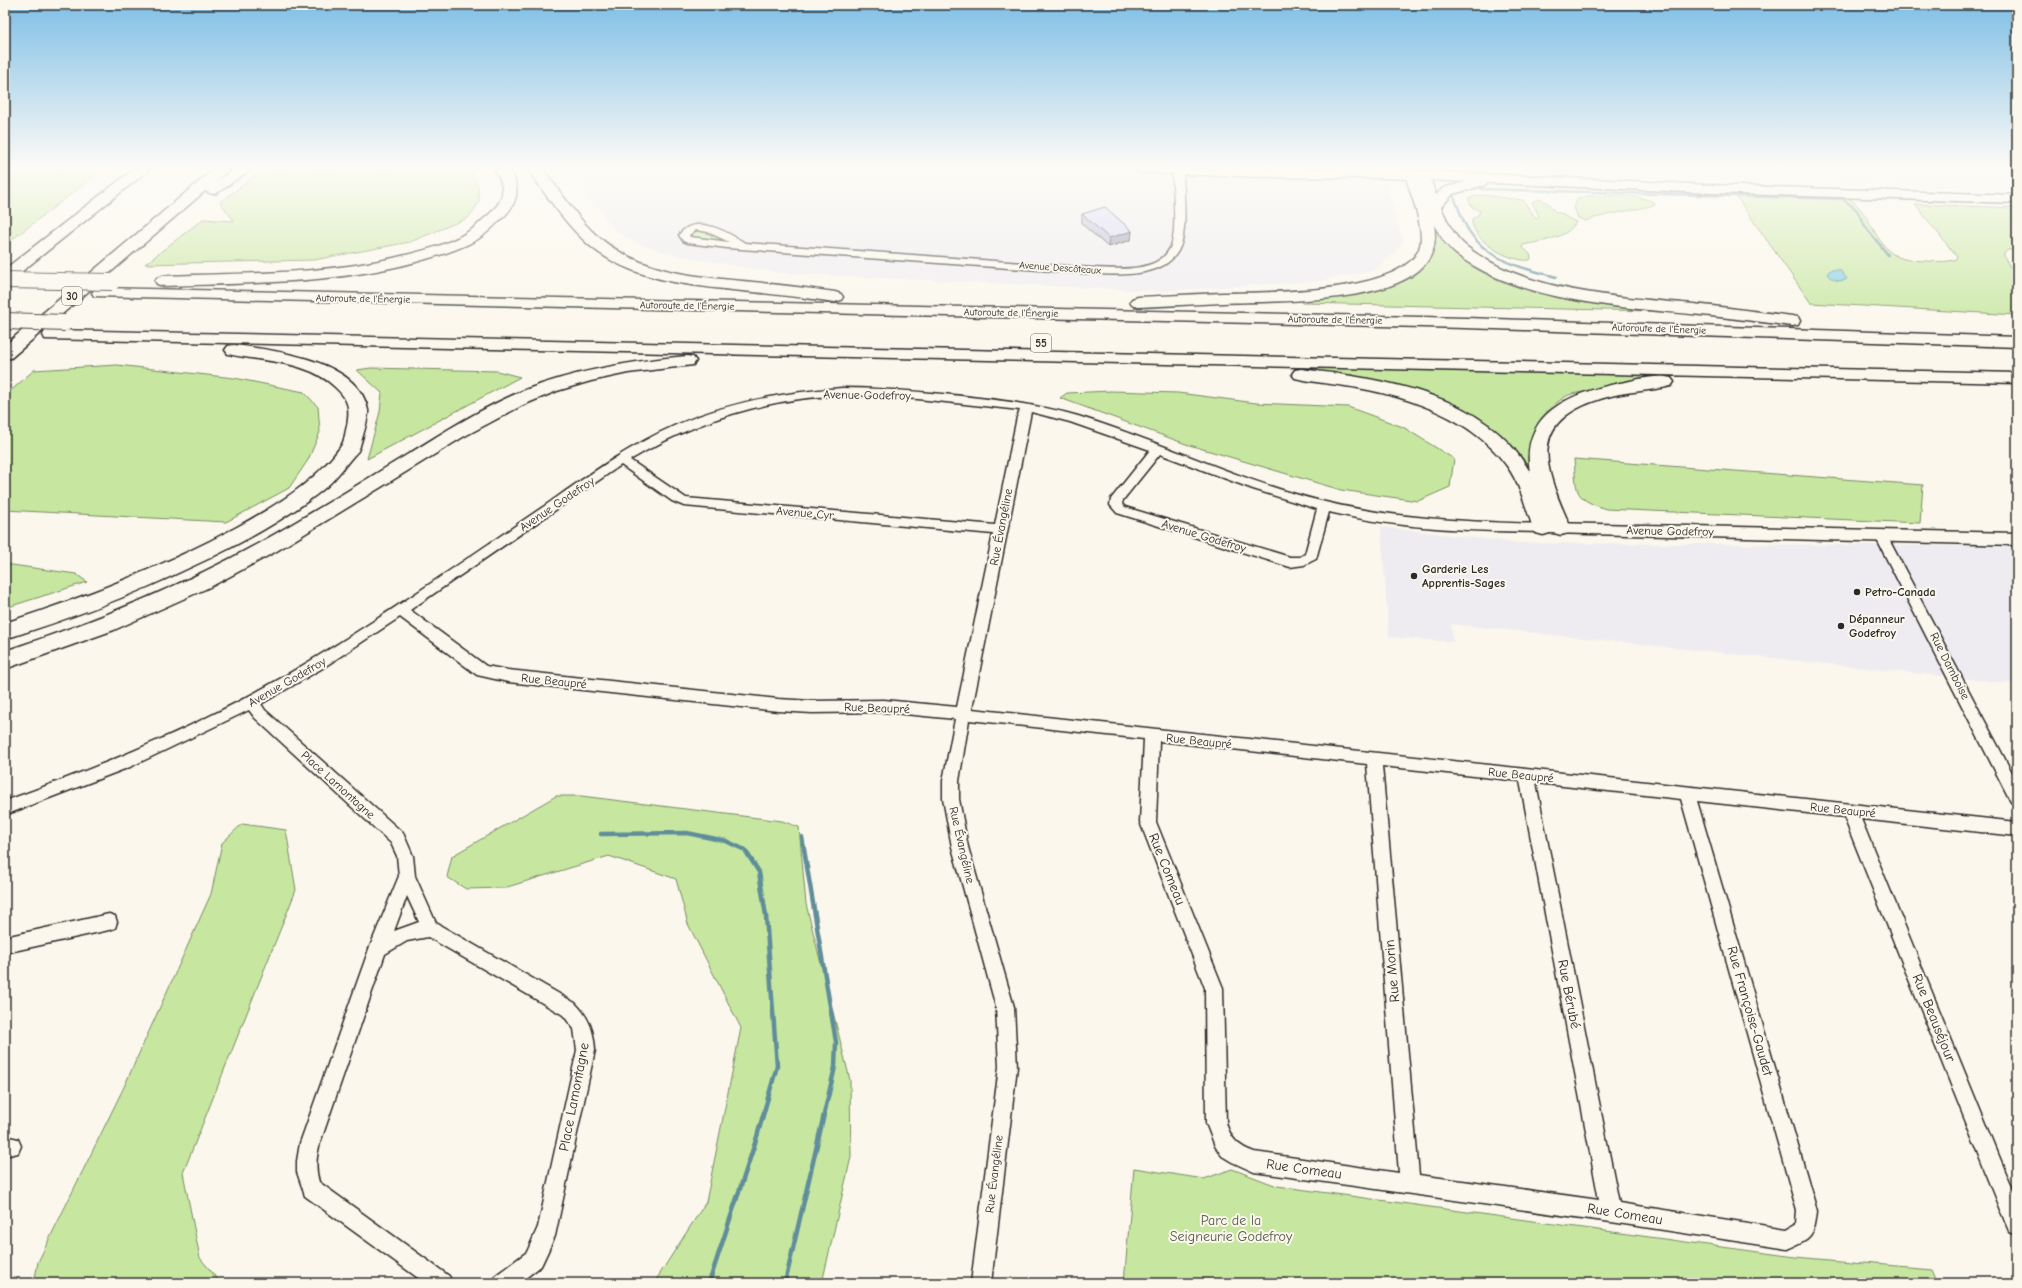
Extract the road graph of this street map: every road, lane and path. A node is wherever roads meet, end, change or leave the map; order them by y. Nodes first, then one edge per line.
1 (61, 229) edge
2 (66, 229) edge
3 (152, 229) edge
4 (155, 229) edge
5 (483, 229) edge
6 (584, 229) edge
7 (1176, 229) edge
8 (1427, 229) edge
9 (1443, 229) edge
10 (140, 239) junction
11 (741, 245) dead end
12 (37, 252) junction
13 (5, 279) edge
14 (134, 282) junction
15 (5, 291) edge
16 (842, 298) junction
17 (1111, 303) junction
18 (5, 321) edge
19 (1798, 322) junction
20 (2017, 330) edge
21 (5, 334) edge
22 (146, 337) junction
23 (2017, 342) edge
24 (5, 354) edge
25 (911, 354) junction
26 (1169, 360) junction
27 (2017, 364) edge
28 (1795, 373) junction
29 (2017, 378) edge
30 (1027, 408) junction
31 (1157, 449) junction
32 (622, 460) junction
33 (1324, 507) junction
34 (1552, 528) junction
35 (1000, 530) junction
36 (1881, 536) junction
37 (2017, 539) edge
38 (400, 610) junction
39 (5, 632) edge
40 (5, 660) edge
41 (252, 702) junction
42 (964, 714) junction
43 (1152, 736) junction
44 (1374, 760) junction
45 (1527, 776) junction
46 (1687, 794) junction
47 (2017, 797) edge
48 (5, 808) edge
49 (1850, 811) junction
50 (2017, 829) edge
51 (407, 876) junction
52 (109, 922) dead end
53 (430, 929) junction
54 (5, 945) edge
55 (378, 949) junction
56 (1410, 1183) junction
57 (1612, 1212) junction
58 (2017, 1225) edge
59 (1805, 1229) joint
60 (442, 1283) edge
61 (502, 1283) edge
62 (981, 1283) edge

1 - 12 main road
2 - 12 main road
3 - 10 main road, 30
4 - 10 main road
5 - 14 main road
6 - 16 main road
7 - 11 street, Avenue Descôteaux
8 - 17 main road
9 - 19 main road
10 - 24 main road, 30
12 - 13 main road
13 - 14 main road, bridge
14 - 16 main road
15 - 23 main road, Autoroute de l'Énergie
16 - 17 main road
17 - 19 main road
18 - 27 main road, 55, bridge
19 - 20 main road
21 - 22 main road
22 - 25 main road
22 - 39 main road
25 - 26 main road
25 - 40 main road
26 - 28 main road
26 - 34 main road
28 - 29 main road
28 - 34 main road
30 - 31 street, Avenue Godefroy
30 - 32 street, Avenue Godefroy
30 - 35 street, Rue Évangéline
31 - 33 street, Avenue Godefroy
31 - 33 street, Avenue Godefroy
32 - 35 street, Avenue Cyr
32 - 38 street, Avenue Godefroy
33 - 34 street, Avenue Godefroy
34 - 36 street, Avenue Godefroy
35 - 42 street, Rue Évangéline
36 - 37 street, Avenue Godefroy
36 - 47 street, Rue Damboise
38 - 41 street, Avenue Godefroy
38 - 42 street, Rue Beaupré
41 - 48 street, Avenue Godefroy
41 - 51 street, Place Lamontagne
42 - 43 street, Rue Beaupré
42 - 62 street, Rue Évangéline
43 - 44 street, Rue Beaupré
43 - 56 street, Rue Comeau
44 - 45 street, Rue Beaupré
44 - 56 street, Rue Morin
45 - 46 street, Rue Beaupré
45 - 57 street, Rue Bérubé
46 - 49 street, Rue Beaupré
46 - 59 street, Rue Françoise-Gaudet
49 - 50 street, Rue Beaupré
49 - 58 street, Rue Beauséjour
51 - 53 street, Place Lamontagne
51 - 55 street, Place Lamontagne
52 - 54 street
53 - 55 street
53 - 61 street, Place Lamontagne
55 - 60 street, Place Lamontagne
56 - 57 street, Rue Comeau
57 - 59 street, Rue Comeau

